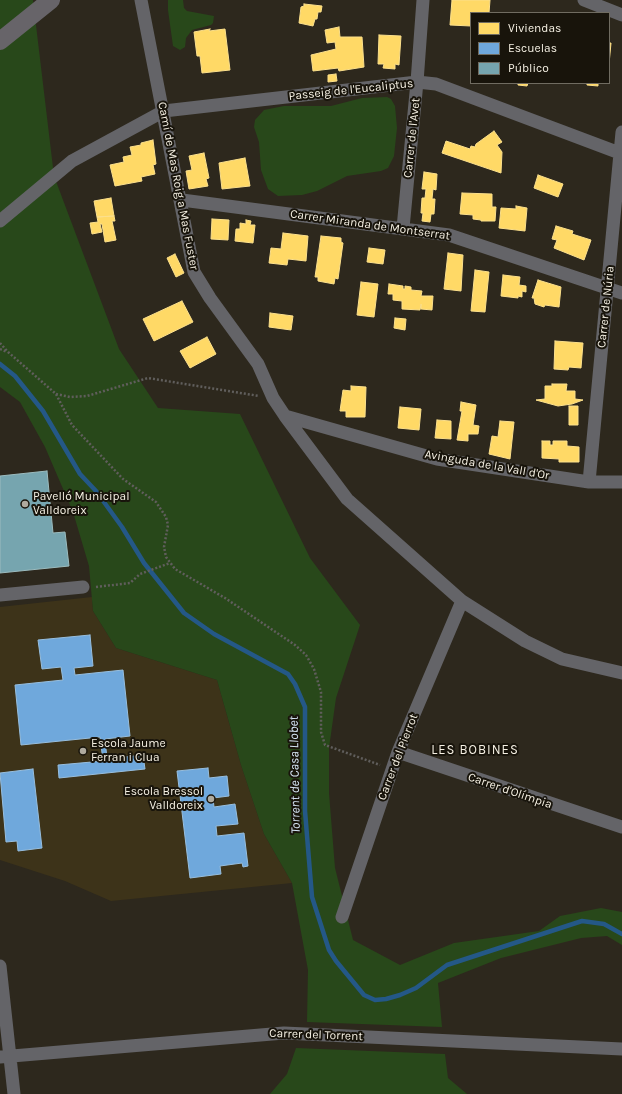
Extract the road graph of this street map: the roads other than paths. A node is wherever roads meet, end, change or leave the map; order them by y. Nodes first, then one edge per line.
1 (51, 0) edge
2 (141, 0) edge
3 (423, 0) edge
4 (584, 0) edge
5 (622, 15) edge
6 (0, 41) edge
7 (417, 82) junction
8 (164, 111) junction
9 (622, 132) edge
10 (621, 153) edge
11 (182, 200) junction
12 (0, 220) edge
13 (403, 228) junction
14 (609, 288) junction
15 (622, 293) edge
16 (285, 416) junction
17 (589, 482) junction
18 (622, 482) edge
19 (83, 587) road end
20 (0, 595) edge
21 (462, 601) junction
22 (622, 672) edge
23 (398, 752) junction
24 (622, 827) edge
25 (342, 917) dead end
26 (0, 966) edge
27 (622, 1049) edge
28 (5, 1057) edge
29 (14, 1094) edge

1 - 6 street
2 - 8 street, Camí de Mas Roig a Mas Fuster
3 - 7 street, Carrer de l'Avet
4 - 5 street
7 - 8 street, Passeig de l'Eucaliptus
7 - 10 street, Passeig de l'Eucaliptus
7 - 13 street, Carrer de l'Avet
8 - 11 street, Camí de Mas Roig a Mas Fuster
8 - 12 street
9 - 10 street, Carrer de Núria
10 - 14 street, Carrer de Núria
11 - 13 street, Carrer Miranda de Montserrat
11 - 16 street, Camí de Mas Roig a Mas Fuster
13 - 14 street, Carrer Miranda de Montserrat
14 - 15 street, Carrer Miranda de Montserrat
14 - 17 street, Carrer de Núria
16 - 17 street, Avinguda de la Vall d'Or
16 - 21 street, Camí de Mas Roig a Mas Fuster
17 - 18 street, Avinguda de la Vall d'Or
19 - 20 street
21 - 22 street, Camí de Mas Roig a Mas Fuster
21 - 23 street, Carrer del Pierrot
23 - 24 street, Carrer d'Olímpia
23 - 25 street, Carrer del Pierrot
26 - 28 street
27 - 28 street, Carrer del Torrent
28 - 29 street

